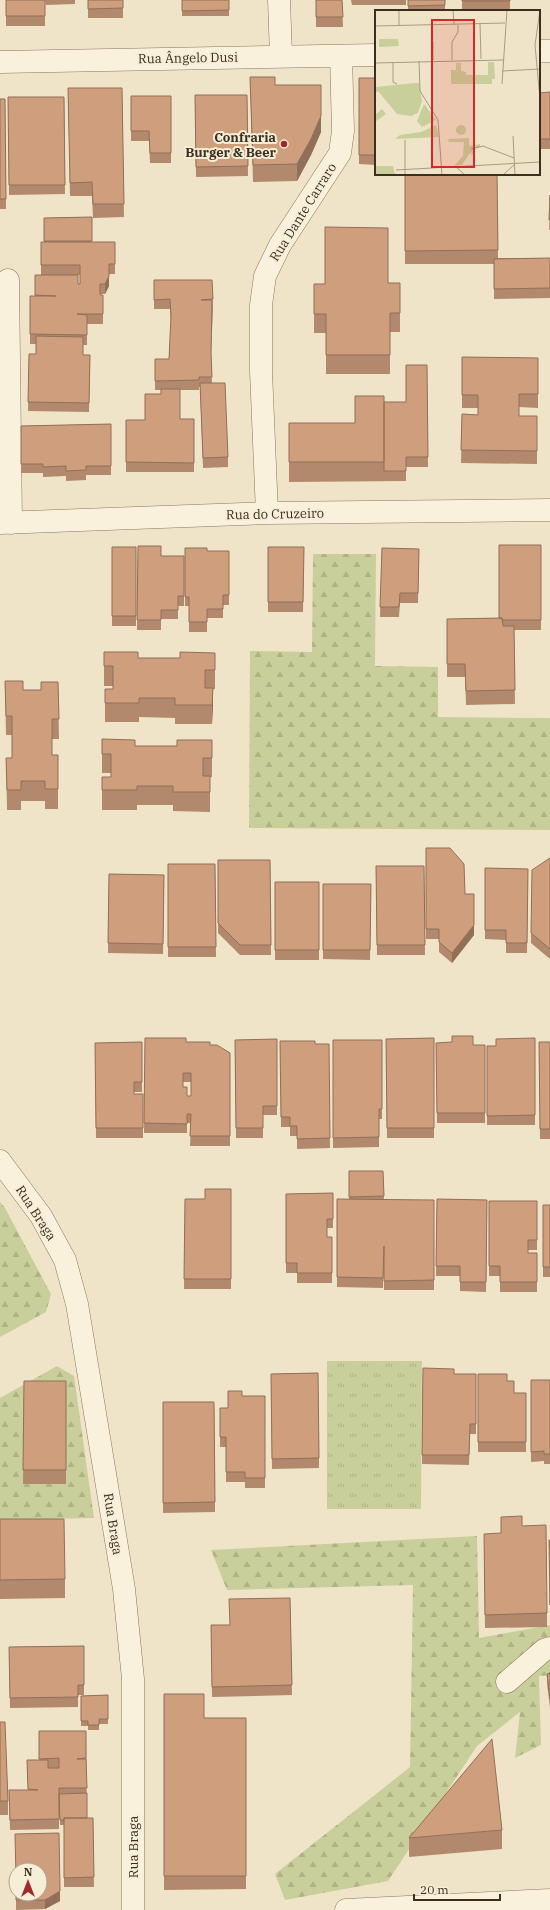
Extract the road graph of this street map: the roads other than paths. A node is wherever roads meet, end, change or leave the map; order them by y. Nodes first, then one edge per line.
1 (279, 0) edge
2 (550, 50) edge
3 (540, 51) edge
4 (375, 55) edge
5 (281, 56) junction
6 (340, 56) junction
7 (0, 62) edge
8 (8, 280) dead end
9 (550, 510) edge
10 (267, 513) junction
11 (6, 523) edge
12 (0, 1160) edge
13 (550, 1648) edge
14 (507, 1682) dead end
15 (550, 1900) edge
16 (133, 1910) edge
17 (346, 1910) edge

1 - 5 street
2 - 3 street
4 - 6 street, Rua Ângelo Dusi
5 - 6 street, Rua Ângelo Dusi
5 - 7 street, Rua Ângelo Dusi
6 - 10 street, Rua Dante Carraro
8 - 11 street
9 - 10 street, Rua do Cruzeiro
10 - 11 street, Rua do Cruzeiro
12 - 16 street, Rua Braga
13 - 14 street
15 - 17 street

